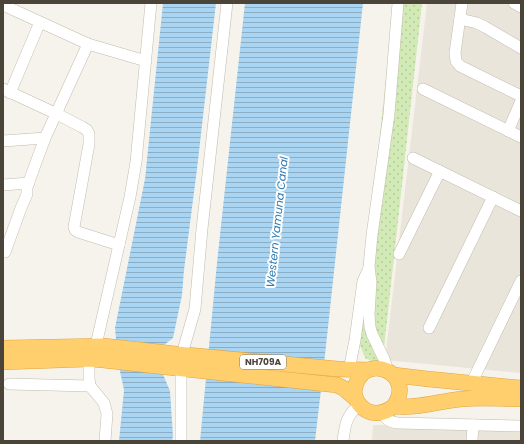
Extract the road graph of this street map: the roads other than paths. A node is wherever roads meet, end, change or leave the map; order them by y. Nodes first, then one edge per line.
1 (151, 3) edge
2 (227, 3) edge
3 (398, 3) edge
4 (462, 3) edge
5 (514, 3) edge
6 (3, 5) edge
7 (521, 7) edge
8 (460, 19) junction
9 (40, 22) junction
10 (88, 44) junction
11 (521, 48) edge
12 (146, 61) junction
13 (423, 89) dead end
14 (6, 91) edge
15 (521, 96) edge
16 (521, 101) edge
17 (57, 114) junction
18 (508, 131) junction
19 (521, 137) edge
20 (46, 138) junction
21 (3, 141) edge
22 (413, 158) dead end
23 (440, 171) junction
24 (29, 183) junction
25 (3, 185) edge
26 (493, 197) junction
27 (521, 211) edge
28 (119, 245) junction
29 (5, 252) dead end
30 (399, 254) dead end
31 (369, 267) junction
32 (521, 281) edge
33 (430, 328) dead end
34 (3, 348) edge
35 (98, 352) junction
36 (182, 361) junction
37 (3, 362) edge
38 (343, 369) junction
39 (368, 370) junction
40 (391, 373) junction
41 (8, 384) dead end
42 (471, 384) junction
43 (90, 386) junction
44 (521, 388) edge
45 (521, 399) edge
46 (358, 402) junction
47 (389, 410) junction
48 (473, 425) junction
49 (521, 426) edge
50 (106, 441) edge
51 (181, 441) edge
52 (342, 441) edge
53 (472, 441) edge

1 - 12 street
2 - 36 street
3 - 31 street
4 - 8 street
5 - 7 street
6 - 9 street
8 - 11 street
8 - 15 street
9 - 10 street
9 - 14 street
10 - 12 street
10 - 17 street
12 - 28 street
13 - 18 street
14 - 17 street
16 - 18 street
17 - 20 street
17 - 28 street
18 - 19 street
20 - 21 street
20 - 24 street
22 - 23 street
23 - 26 street
23 - 30 street
24 - 25 street
24 - 29 street
26 - 27 street
26 - 33 street
28 - 35 street
31 - 38 street
31 - 40 street
32 - 42 street
34 - 35 highway, NH709A
35 - 36 highway, NH709A
35 - 37 highway, NH709A
35 - 43 street
36 - 38 highway, NH709A
36 - 46 highway, NH709A
36 - 51 street
38 - 39 highway, NH709A
39 - 40 highway, NH709A
39 - 46 highway
40 - 42 highway, NH709A
40 - 47 highway
41 - 43 street
42 - 44 highway, NH709A
43 - 50 street
45 - 47 highway, NH709A
46 - 47 highway, NH709A
46 - 52 street
47 - 48 street
48 - 49 street
48 - 53 street

